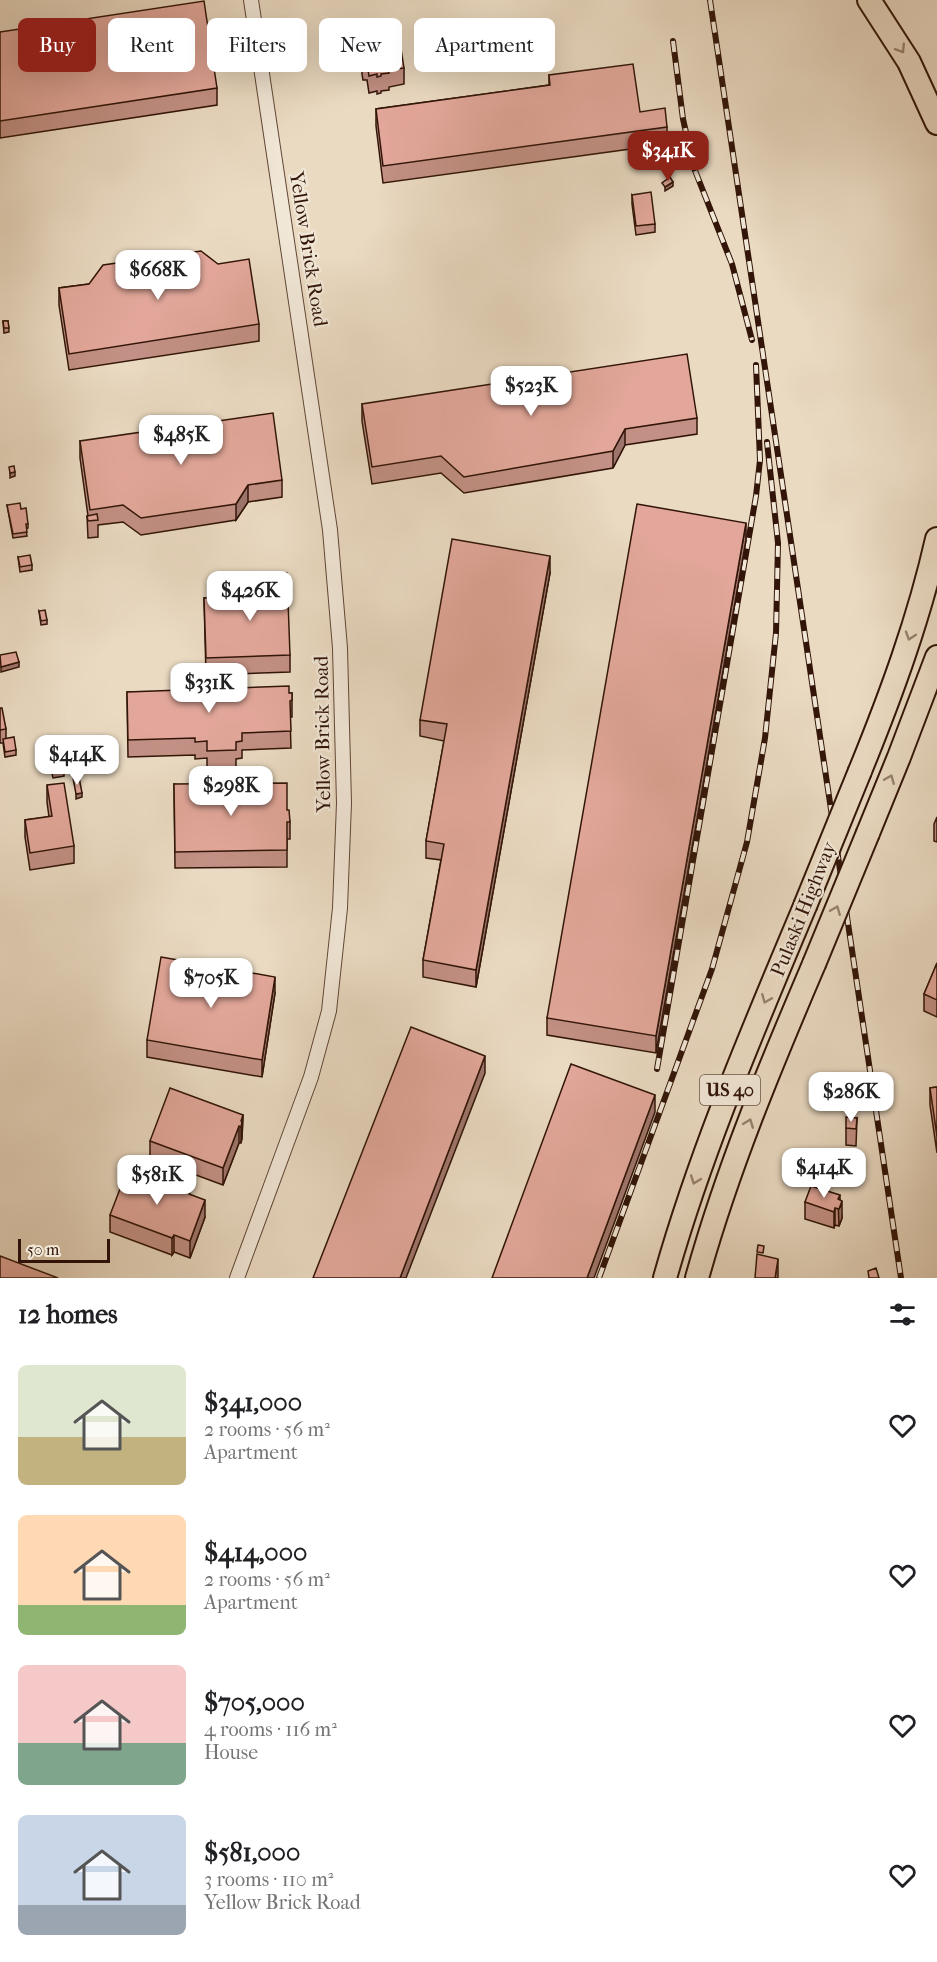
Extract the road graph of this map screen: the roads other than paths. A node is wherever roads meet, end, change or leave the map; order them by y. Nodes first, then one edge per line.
1 (251, 0) edge
2 (869, 0) edge
3 (937, 123) edge
4 (937, 539) edge
5 (937, 657) edge
6 (237, 1278) edge
7 (665, 1278) edge
8 (697, 1278) edge

1 - 6 street, Yellow Brick Road
2 -> 3 highway
4 -> 7 highway, Pulaski Highway / US 40, bridge
8 -> 5 highway, Pulaski Highway / US 40, bridge

